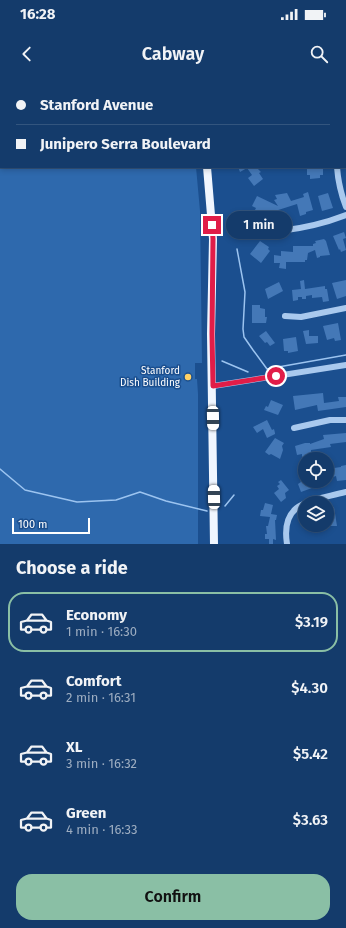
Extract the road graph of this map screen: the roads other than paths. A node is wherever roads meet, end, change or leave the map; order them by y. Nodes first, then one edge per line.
1 (207, 168) edge
2 (337, 168) edge
3 (346, 207) edge
4 (346, 215) edge
5 (280, 231) dead end
6 (346, 308) edge
7 (285, 316) dead end
8 (346, 365) edge
9 (213, 386) junction
10 (346, 420) edge
11 (294, 428) dead end
12 (346, 492) edge
13 (214, 544) edge
14 (287, 544) edge

1 - 9 main road
2 - 3 street
4 - 5 street
6 - 7 street
8 - 9 street
9 - 13 main road
10 - 11 street
12 - 14 street

